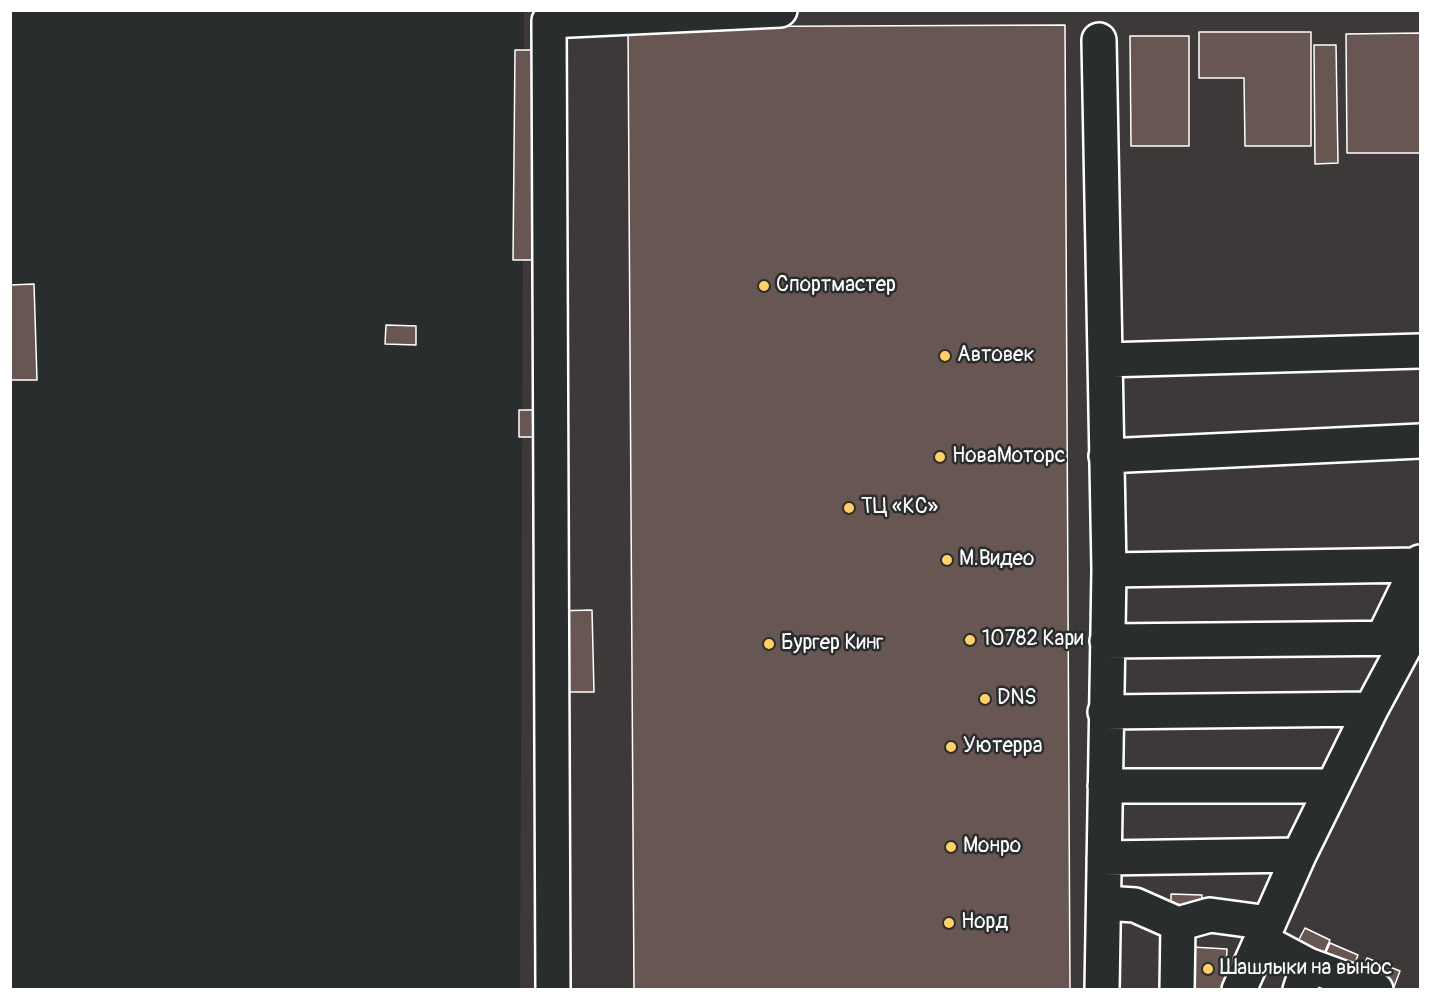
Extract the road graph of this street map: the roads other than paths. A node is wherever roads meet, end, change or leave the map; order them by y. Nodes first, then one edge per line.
1 (780, 10) edge
2 (1099, 40) dead end
3 (1420, 351) edge
4 (1105, 360) junction
5 (1420, 441) edge
6 (1106, 456) junction
7 (1420, 564) edge
8 (1108, 570) junction
9 (1404, 632) edge
10 (1107, 641) junction
11 (1371, 709) junction
12 (1105, 712) junction
13 (1105, 786) junction
14 (1333, 786) junction
15 (1299, 855) junction
16 (1104, 858) junction
17 (1104, 903) junction
18 (1178, 924) junction
19 (1265, 932) junction
20 (1304, 977) edge
21 (1344, 984) edge
22 (553, 990) edge
23 (1102, 990) edge
24 (1177, 990) edge
25 (1239, 990) edge
26 (1376, 990) edge

1 - 22 lane
2 - 4 lane
3 - 4 lane
4 - 6 lane
5 - 6 lane
6 - 8 lane
7 - 8 lane
7 - 9 lane
8 - 10 lane
9 - 10 lane
9 - 11 lane
10 - 12 lane
11 - 12 lane
11 - 14 lane
12 - 13 lane
13 - 14 lane
13 - 16 lane
14 - 15 lane
15 - 16 lane
15 - 19 lane
16 - 17 lane
17 - 18 lane
17 - 23 lane
18 - 19 lane
18 - 24 lane
19 - 20 lane
19 - 25 lane
20 - 21 lane
21 - 26 lane

